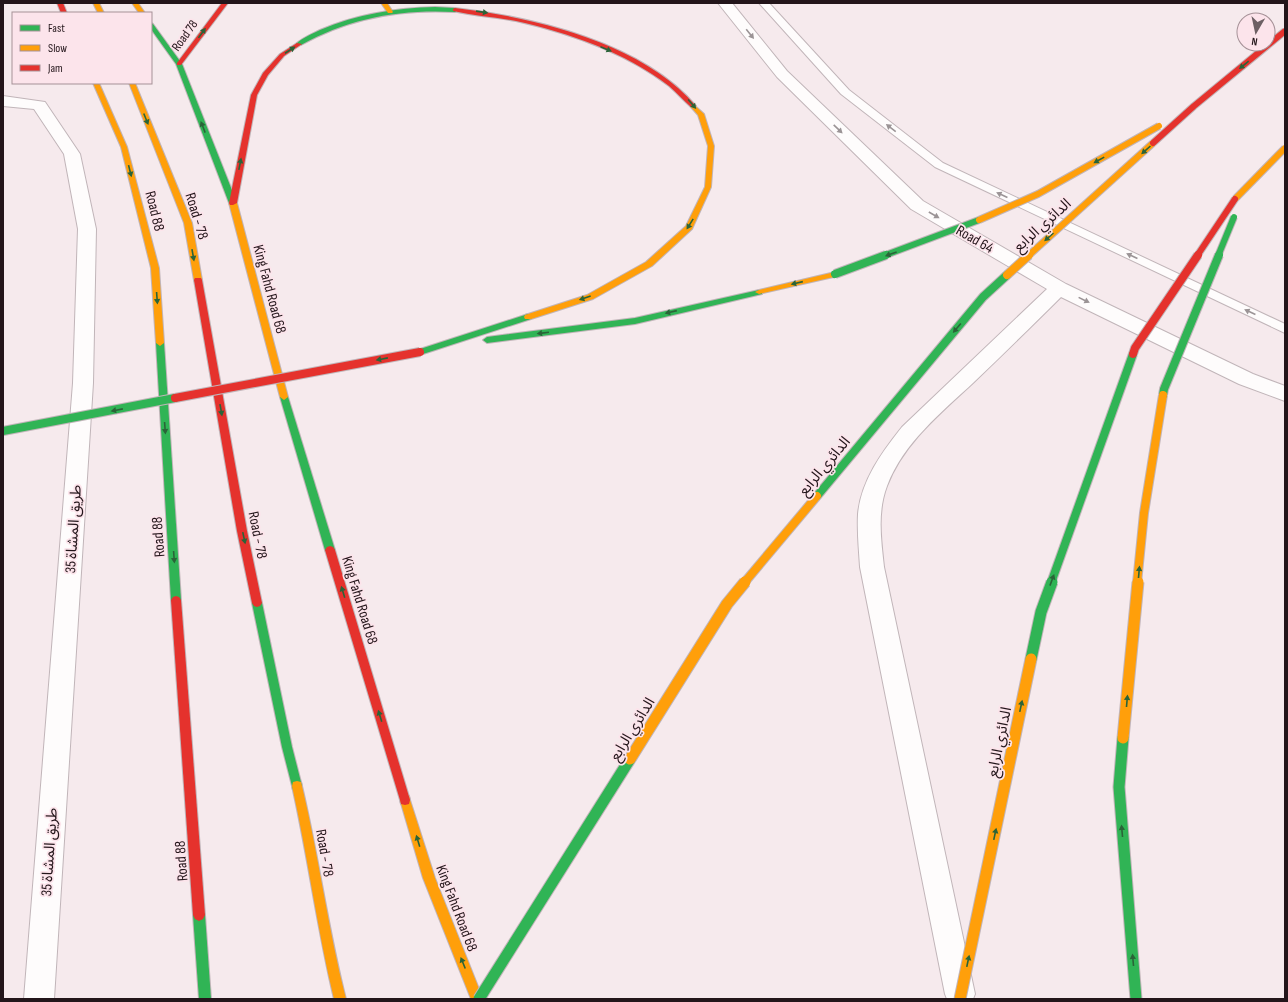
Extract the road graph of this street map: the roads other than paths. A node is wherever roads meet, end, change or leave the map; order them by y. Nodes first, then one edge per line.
1 (96, 3) edge
2 (135, 3) edge
3 (225, 3) edge
4 (384, 3) edge
5 (726, 3) edge
6 (764, 3) edge
7 (100, 12) edge
8 (141, 12) edge
9 (390, 12) junction
10 (152, 26) edge
11 (1285, 31) edge
12 (179, 64) junction
13 (96, 84) edge
14 (132, 84) edge
15 (3, 101) edge
16 (1194, 106) junction
17 (1285, 148) edge
18 (1246, 188) junction
19 (233, 203) junction
20 (1059, 288) junction
21 (1285, 329) edge
22 (420, 352) junction
23 (1285, 394) edge
24 (3, 431) edge
25 (39, 999) edge
26 (205, 999) edge
27 (340, 999) edge
28 (478, 999) edge
29 (961, 999) edge
30 (1136, 999) edge

1 - 7 main road
2 - 8 main road
12 -> 3 main road, Road 78
4 - 9 main road
5 -> 20 street, Road 64
21 -> 6 lane
19 -> 9 main road
9 -> 22 main road
10 - 12 main road, King Fahd Road 68
11 -> 16 main road, الدائري الرابع, bridge
19 -> 12 main road, King Fahd Road 68
13 -> 26 main road, Road 88
14 -> 27 main road, Road - 78
15 - 25 street, طريق المشاة 35
16 -> 22 main road, bridge
16 -> 28 main road, الدائري الرابع, bridge
17 - 18 main road, الدائري الرابع, bridge
29 -> 18 main road, الدائري الرابع, bridge
30 -> 18 main road, bridge
28 -> 19 main road, King Fahd Road 68
20 -> 23 street, Road 64
20 - 29 street
22 -> 24 main road, bridge

